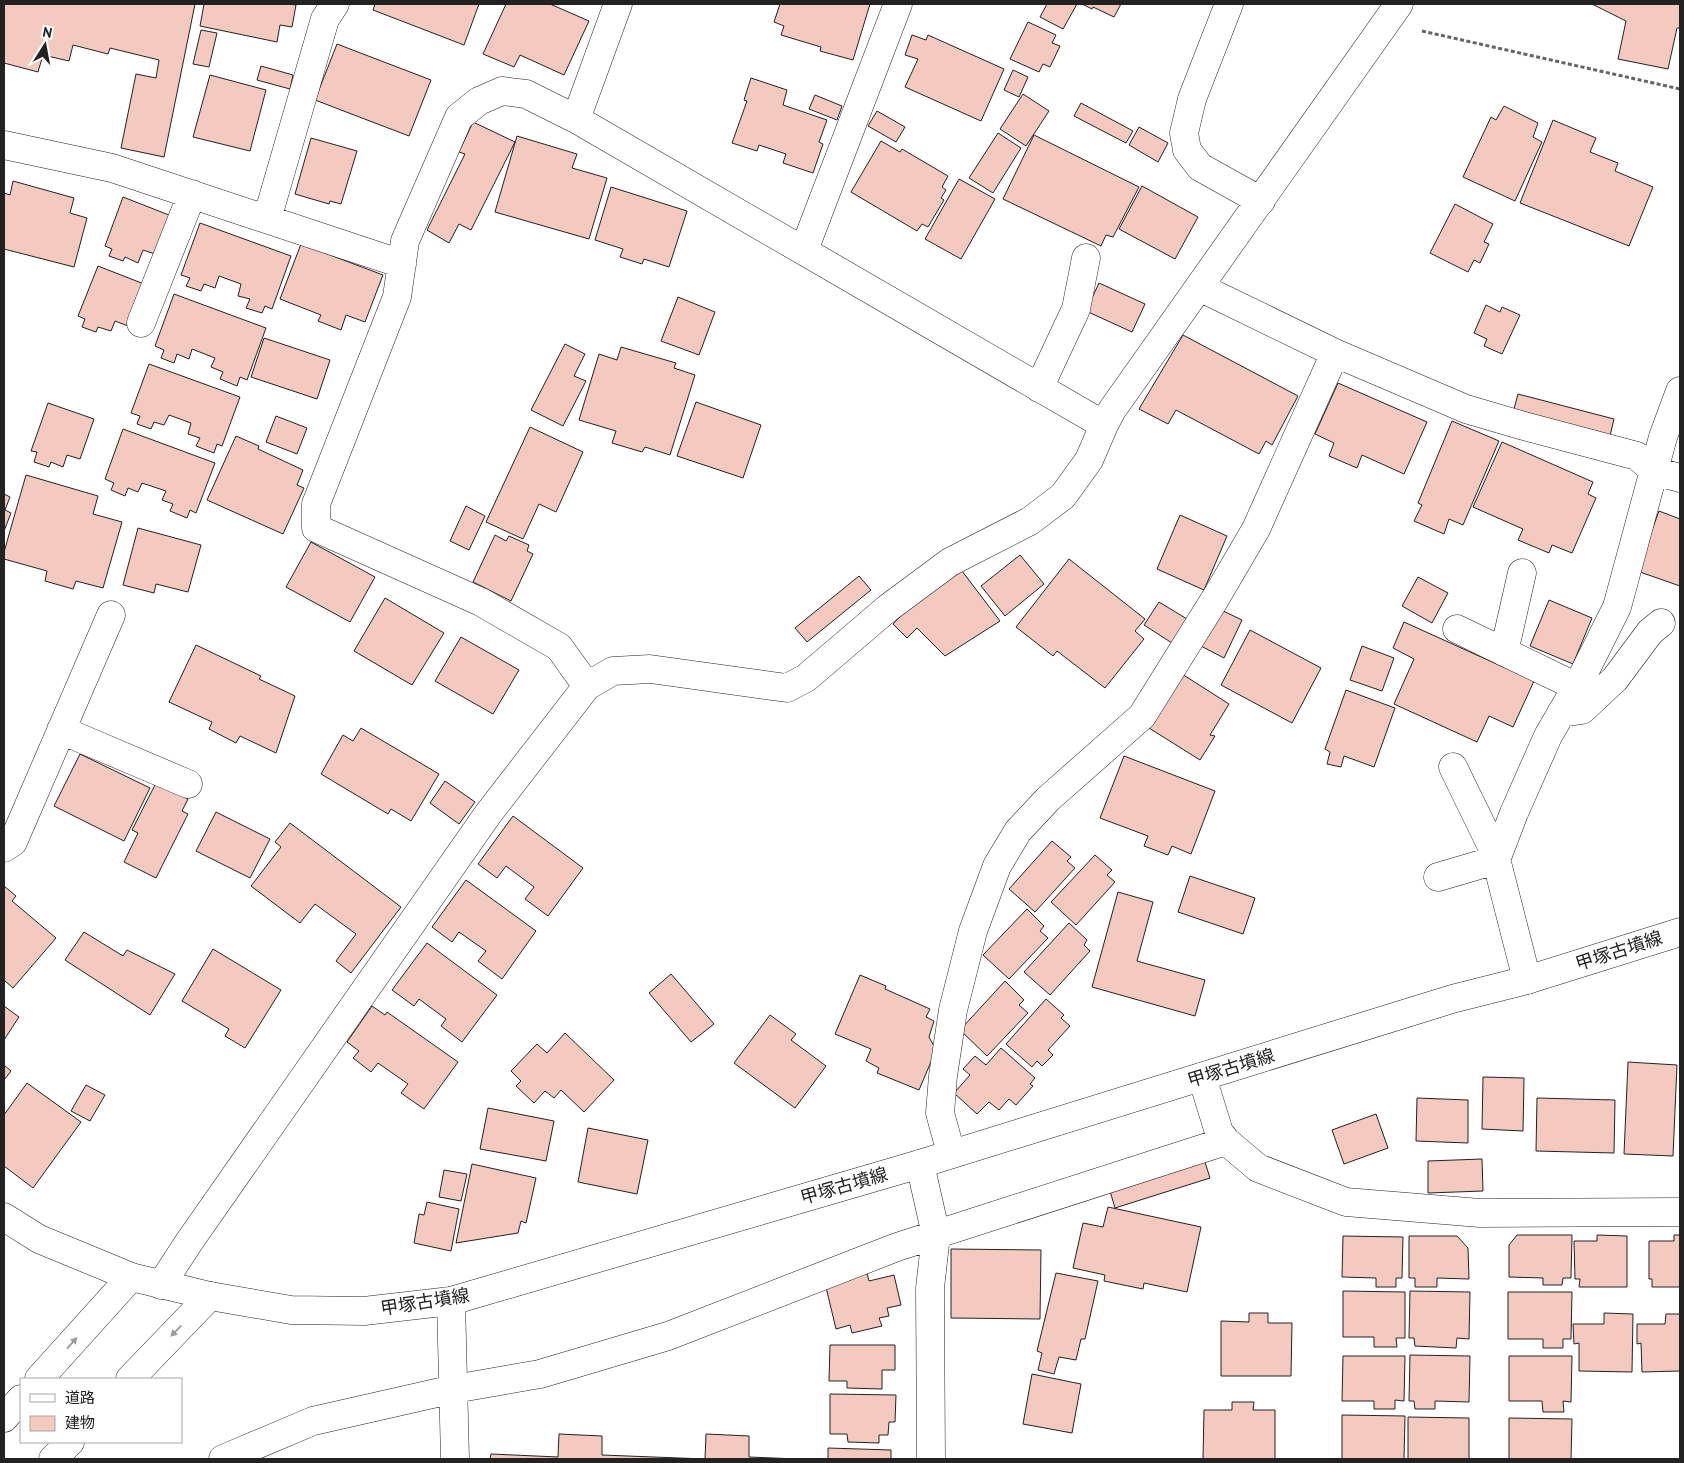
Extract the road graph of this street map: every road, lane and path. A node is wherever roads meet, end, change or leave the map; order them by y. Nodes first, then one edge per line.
1 (335, 4) edge
2 (618, 4) edge
3 (898, 4) edge
4 (1229, 4) edge
5 (1392, 13) edge
6 (1680, 89) edge
7 (576, 119) junction
8 (4, 145) edge
9 (192, 194) junction
10 (1261, 201) junction
11 (266, 219) junction
12 (804, 250) junction
13 (1086, 258) dead end
14 (402, 264) junction
15 (1199, 287) junction
16 (141, 322) dead end
17 (1335, 353) junction
18 (1039, 388) junction
19 (1680, 391) edge
20 (1104, 425) junction
21 (1654, 471) junction
22 (1680, 478) edge
23 (1522, 573) dead end
24 (110, 615) dead end
25 (1661, 623) dead end
26 (1457, 629) dead end
27 (1504, 652) junction
28 (587, 686) junction
29 (1577, 687) junction
30 (1561, 713) junction
31 (61, 730) junction
32 (1453, 767) dead end
33 (188, 784) dead end
34 (4, 848) edge
35 (1496, 860) junction
36 (1438, 877) dead end
37 (1680, 932) edge
38 (1527, 980) junction
39 (1202, 1077) junction
40 (1226, 1141) junction
41 (951, 1154) junction
42 (920, 1164) junction
43 (1680, 1212) edge
44 (4, 1217) edge
45 (936, 1235) junction
46 (131, 1277) junction
47 (161, 1285) junction
48 (210, 1296) junction
49 (451, 1301) junction
50 (40, 1378) edge
51 (131, 1378) edge
52 (454, 1389) junction
53 (20, 1400) edge
54 (4, 1418) edge
55 (69, 1443) edge
56 (53, 1459) edge
57 (223, 1459) edge
58 (455, 1459) edge
59 (931, 1459) edge

1 - 11 street
2 - 7 street
3 - 12 street
4 - 10 street
5 - 6 path
5 - 10 street
7 - 12 street
7 - 14 street
8 - 9 street
9 - 11 street
9 - 16 street
10 - 15 street
11 - 14 street
12 - 18 street
13 - 18 street
14 - 28 street
15 - 17 street
15 - 20 street
17 - 21 street
17 - 41 street
18 - 20 street
19 - 21 street
20 - 28 street
21 - 22 street
21 - 29 street
23 - 27 street
24 - 31 street
25 - 30 street
26 - 27 street
27 - 29 street
28 - 47 street
29 - 30 street
30 - 35 street
31 - 33 street
31 - 34 street
32 - 35 street
35 - 36 street
35 - 38 street
37 - 38 street, 甲塚古墳線
38 - 39 street, 甲塚古墳線
39 - 40 street
39 - 41 street, 甲塚古墳線
40 - 43 street
40 - 45 street
41 - 42 street, 甲塚古墳線
42 - 45 street
42 - 49 street, 甲塚古墳線
44 - 46 street, 甲塚古墳線
45 - 52 street
45 - 59 street
46 - 47 street, 甲塚古墳線
50 -> 46 street
47 - 48 street, 甲塚古墳線
48 - 49 street, 甲塚古墳線
48 -> 51 street
49 - 52 street
52 - 57 street
52 - 58 street
53 - 54 street
55 - 56 street

